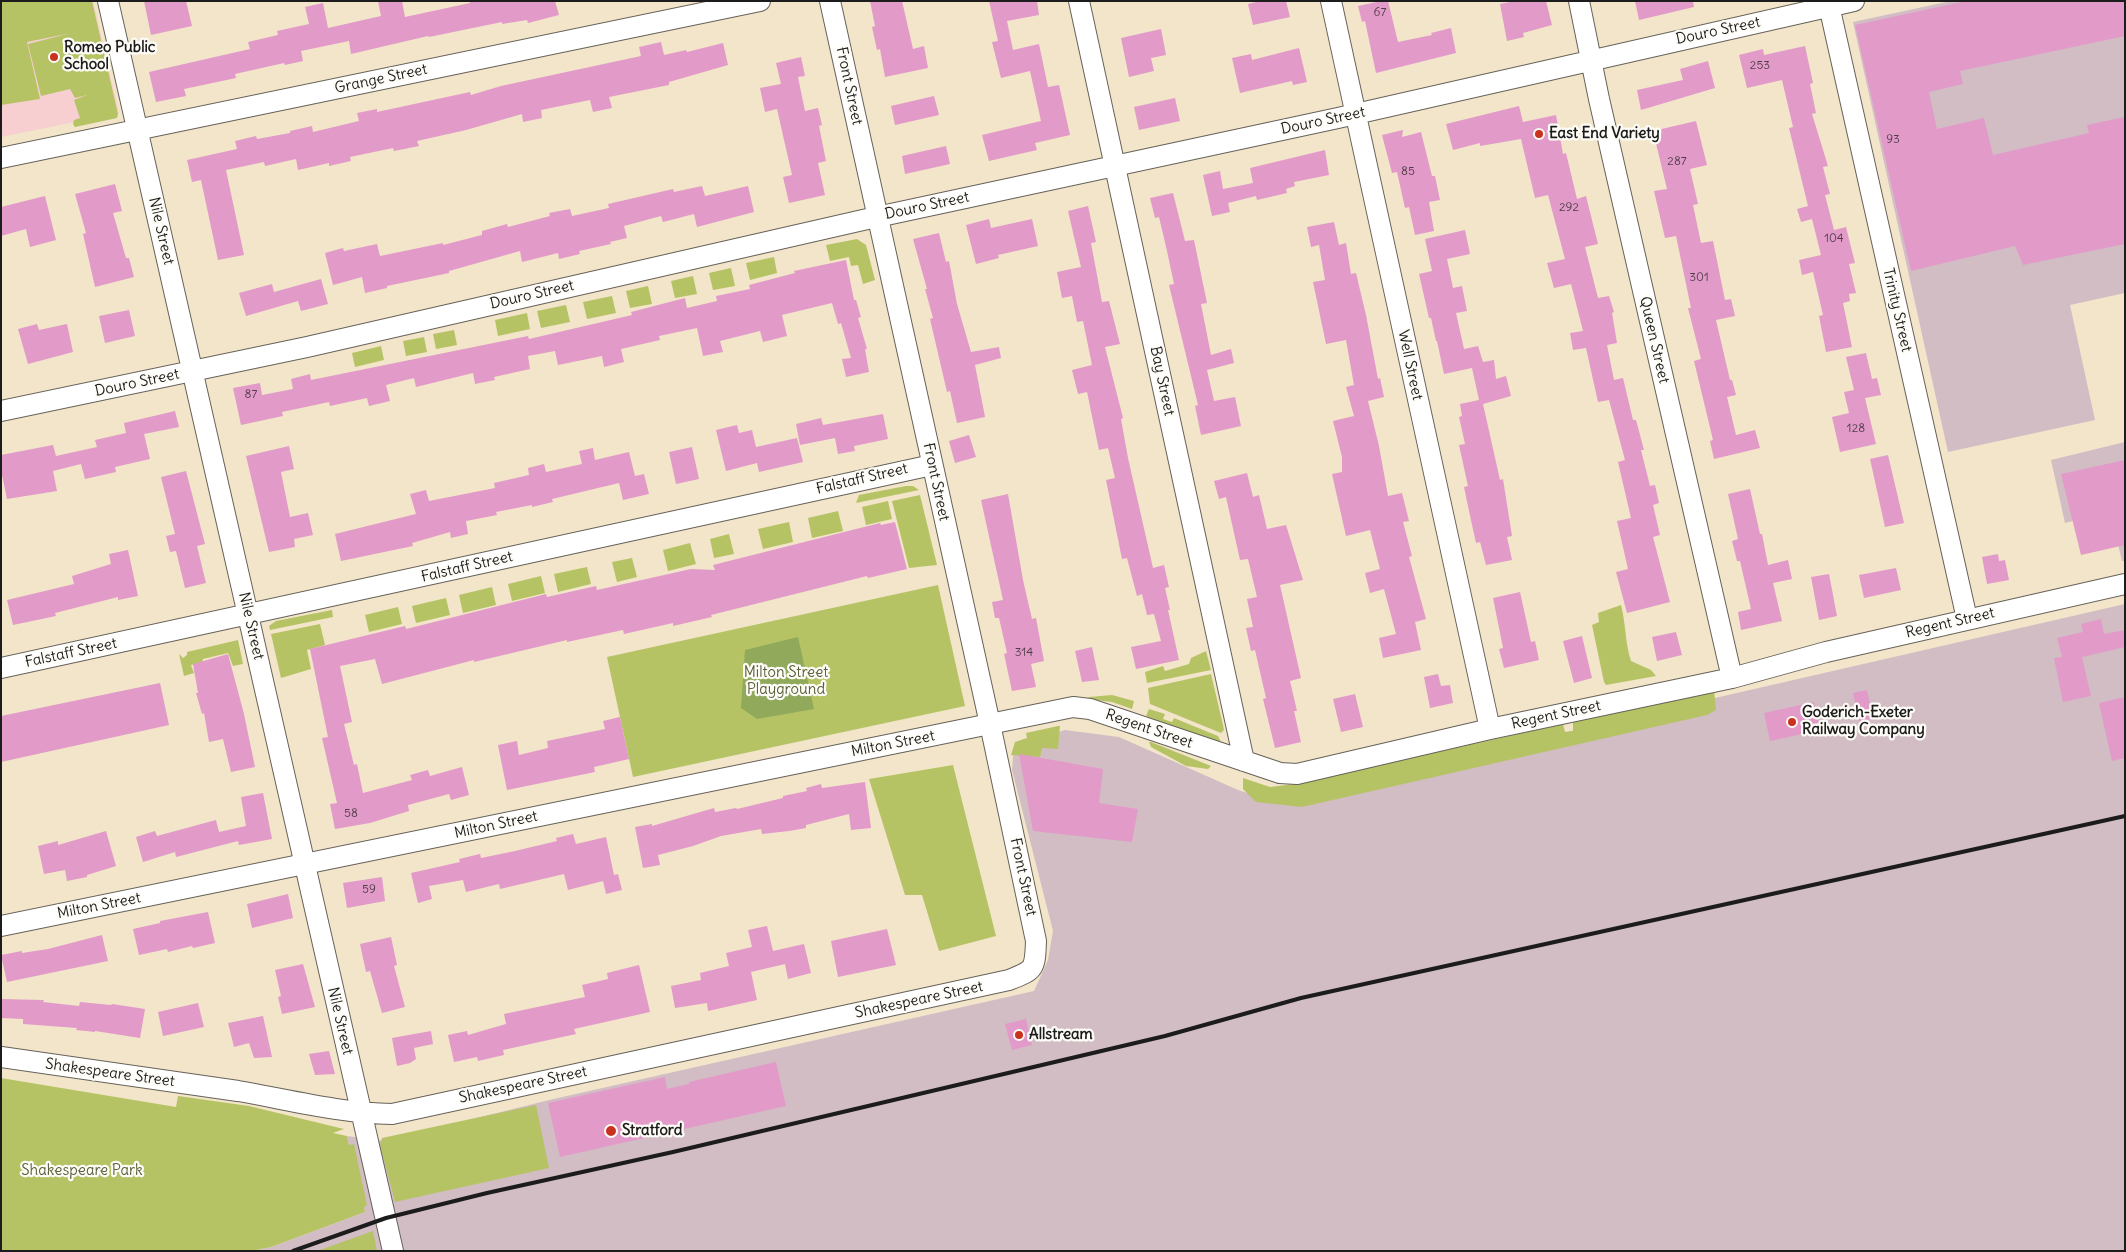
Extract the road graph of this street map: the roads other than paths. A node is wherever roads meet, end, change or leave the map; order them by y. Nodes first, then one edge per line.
1 (108, 1) edge
2 (760, 1) edge
3 (830, 1) edge
4 (1079, 1) edge
5 (1331, 1) edge
6 (1579, 1) edge
7 (1854, 1) edge
8 (1829, 4) edge
9 (1591, 60) junction
10 (1355, 114) junction
11 (138, 129) junction
12 (1, 158) edge
13 (1115, 166) junction
14 (878, 217) junction
15 (193, 371) junction
16 (1, 411) edge
17 (932, 465) junction
18 (2125, 584) edge
19 (248, 614) junction
20 (1966, 619) junction
21 (1, 668) edge
22 (1732, 678) junction
23 (990, 724) junction
24 (1490, 729) junction
25 (1244, 761) junction
26 (306, 864) junction
27 (1, 926) edge
28 (1035, 962) joint
29 (1, 1057) edge
30 (361, 1113) junction
31 (393, 1251) edge

1 - 11 street, Nile Street
2 - 11 street, Grange Street
3 - 14 street, Front Street
4 - 13 street, Bay Street
5 - 10 street, Well Street
6 - 9 street, Queen Street
7 - 8 street, Douro Street
8 - 9 street, Douro Street
8 - 20 street, Trinity Street
9 - 10 street, Douro Street
9 - 22 street, Queen Street
10 - 13 street, Douro Street
10 - 24 street, Well Street
11 - 12 street, Grange Street
11 - 15 street, Nile Street
13 - 14 street, Douro Street
13 - 25 street, Bay Street
14 - 15 street, Douro Street
14 - 17 street, Front Street
15 - 16 street, Douro Street
15 - 19 street, Nile Street
17 - 19 street, Falstaff Street
17 - 23 street, Front Street
18 - 20 street, Regent Street
19 - 21 street, Falstaff Street
19 - 26 street, Nile Street
20 - 22 street, Regent Street
22 - 24 street, Regent Street
23 - 25 street, Regent Street
23 - 26 street, Milton Street
23 - 28 street, Front Street
24 - 25 street, Regent Street
26 - 27 street, Milton Street
26 - 30 street, Nile Street
28 - 30 street, Shakespeare Street
29 - 30 street, Shakespeare Street
30 - 31 street, Nile Street

